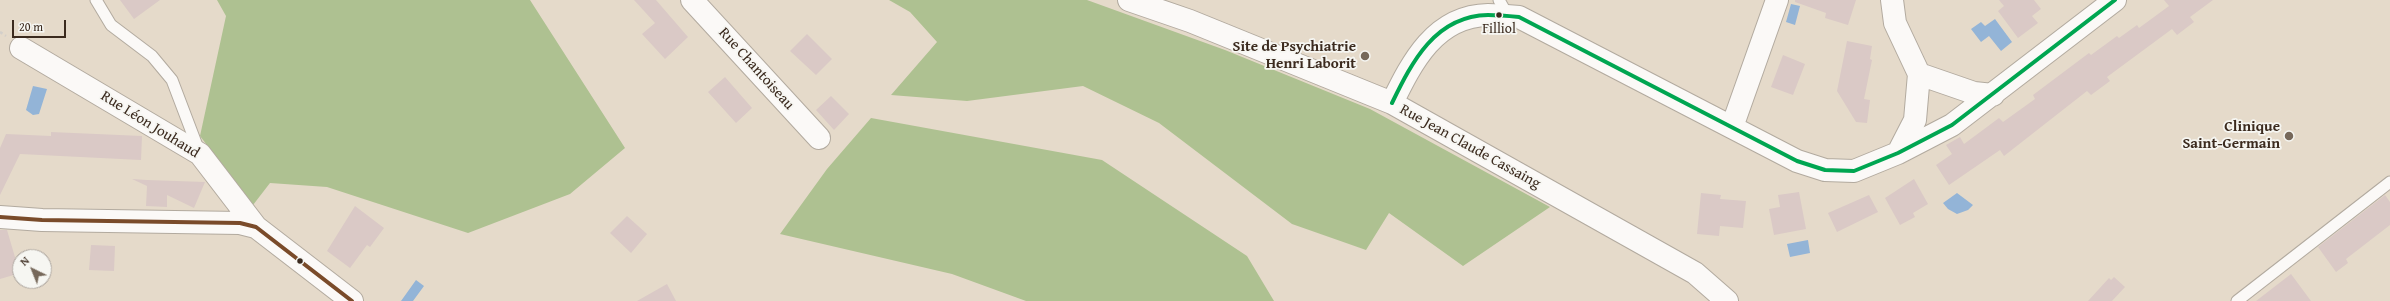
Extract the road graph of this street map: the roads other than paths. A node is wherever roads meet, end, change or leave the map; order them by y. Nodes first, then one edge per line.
1 (96, 0) edge
2 (692, 0) edge
3 (1129, 0) edge
4 (1777, 0) edge
5 (1892, 0) edge
6 (2115, 0) edge
7 (1503, 8) edge
8 (22, 48) dead end
9 (1919, 74) junction
10 (1993, 94) junction
11 (1392, 103) junction
12 (1732, 127) junction
13 (819, 138) dead end
14 (1898, 153) junction
15 (200, 154) junction
16 (2390, 182) edge
17 (0, 217) edge
18 (256, 227) junction
19 (352, 301) edge
20 (1727, 301) edge
21 (2237, 301) edge

1 - 15 lane
2 - 13 street, Rue Chantoiseau
3 - 11 street, Rue Jean Claude Cassaing
4 - 12 street
5 - 9 street
6 - 10 street
7 - 11 street
7 - 12 street
8 - 15 street, Rue Léon Jouhaud
9 - 10 street
9 - 14 street
10 - 14 street
11 - 20 street, Rue Jean Claude Cassaing
12 - 14 street
15 - 18 street, Rue Léon Jouhaud
16 - 21 lane
17 - 18 street
18 - 19 street

